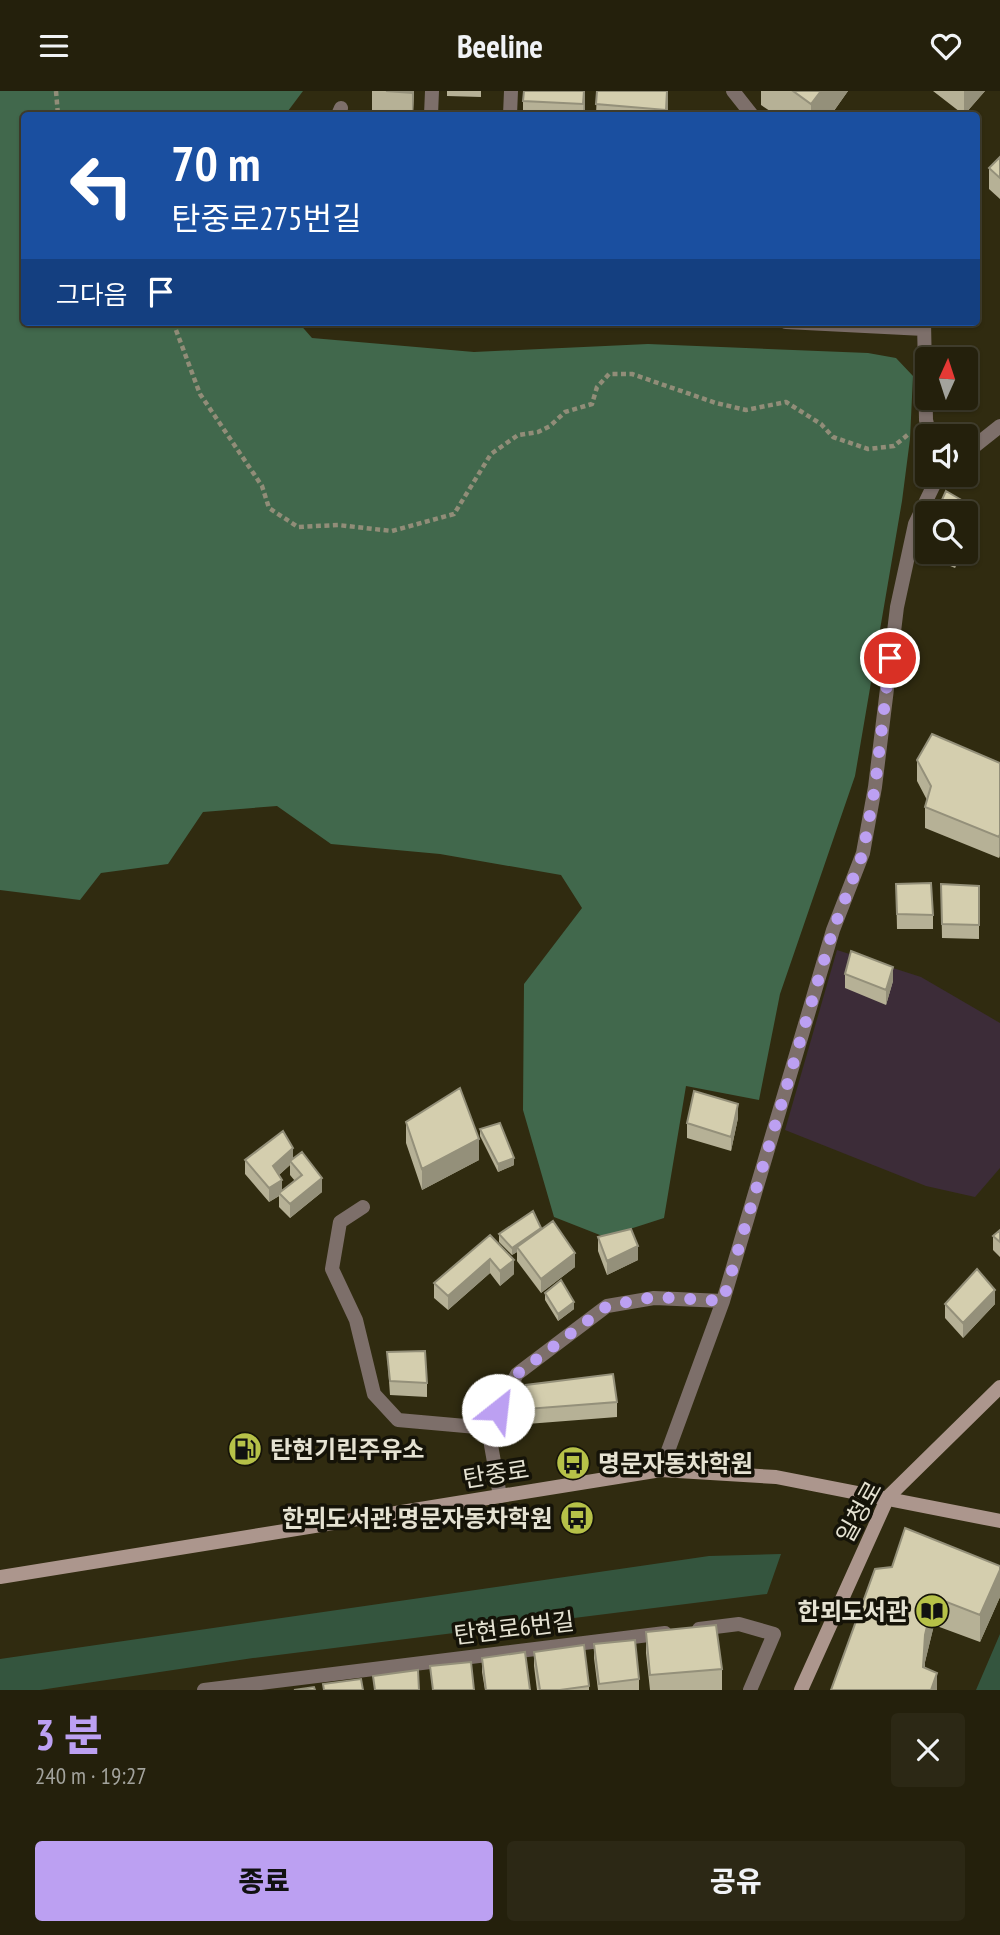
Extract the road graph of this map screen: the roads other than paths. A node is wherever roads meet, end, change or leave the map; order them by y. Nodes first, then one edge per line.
1 (432, 91) edge
2 (511, 91) edge
3 (733, 91) edge
4 (431, 112) edge
5 (510, 112) edge
6 (750, 112) edge
7 (924, 326) edge
8 (927, 424) edge
9 (1000, 426) edge
10 (978, 443) edge
11 (933, 487) edge
12 (363, 1207) dead end
13 (723, 1301) junction
14 (1000, 1387) edge
15 (488, 1428) junction
16 (661, 1470) junction
17 (500, 1496) junction
18 (888, 1497) junction
19 (1000, 1521) edge
20 (0, 1577) edge
21 (258, 1686) edge
22 (204, 1690) edge
23 (750, 1690) edge
24 (801, 1690) edge

1 - 4 street
2 - 5 street
3 - 6 street
7 - 8 street
9 - 10 street
11 - 13 street
12 - 15 street, 탄중로
13 - 15 street
13 - 16 street
14 - 18 main road, 일청로
15 - 17 street
16 - 17 main road, 탄중로
16 - 18 main road, 탄중로
17 - 20 main road, 탄중로
18 - 19 main road, 탄중로
18 - 24 main road, 일청로
21 - 22 street, 탄현로6번길
21 - 23 street, 탄현로6번길

